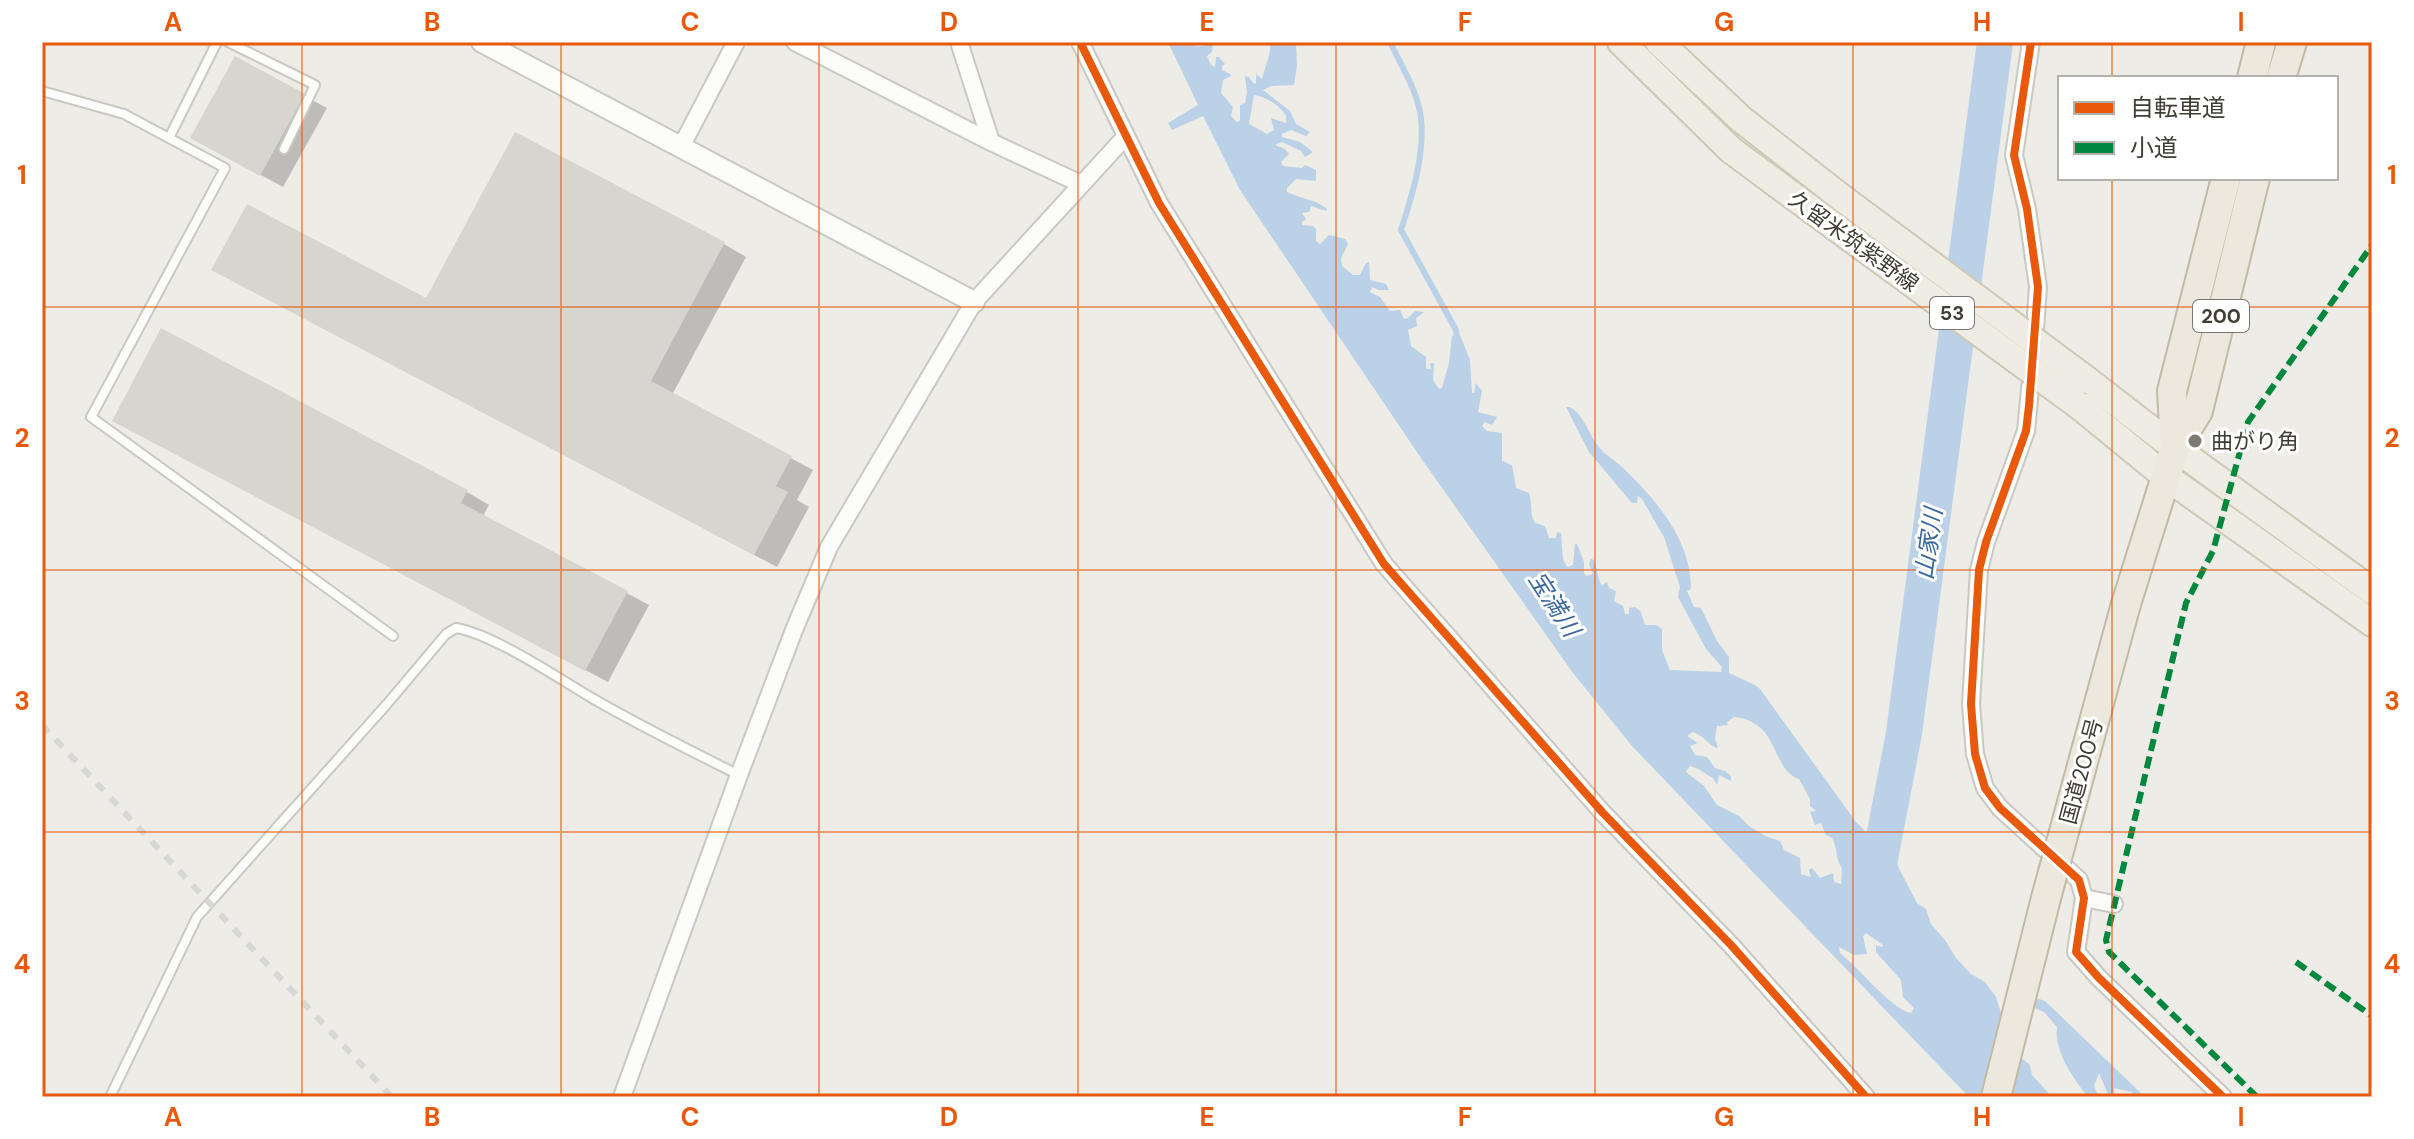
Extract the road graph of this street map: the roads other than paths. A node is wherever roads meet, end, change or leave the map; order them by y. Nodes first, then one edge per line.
1 (217, 42) edge
2 (228, 42) edge
3 (482, 42) edge
4 (736, 42) edge
5 (795, 42) edge
6 (959, 42) edge
7 (1080, 42) edge
8 (1621, 42) edge
9 (1659, 42) edge
10 (2031, 42) edge
11 (2261, 42) edge
12 (2292, 42) edge
13 (2252, 76) edge
14 (2282, 76) edge
15 (42, 91) edge
16 (1126, 136) junction
17 (169, 138) junction
18 (991, 142) junction
19 (681, 147) junction
20 (284, 149) dead end
21 (2225, 180) edge
22 (2255, 180) edge
23 (1081, 184) junction
24 (974, 302) junction
25 (2175, 448) junction
26 (2165, 476) junction
27 (2372, 591) edge
28 (2372, 623) edge
29 (393, 636) dead end
30 (739, 775) junction
31 (2084, 898) junction
32 (2114, 904) dead end
33 (110, 1097) edge
34 (622, 1097) edge
35 (1866, 1097) edge
36 (1996, 1097) edge
37 (2223, 1097) edge

1 - 17 lane
2 - 20 lane
3 - 19 street
4 - 19 street
5 - 18 street
6 - 18 street
7 - 16 street
8 - 26 main road, 久留米筑紫野線 / 53, bridge
9 - 25 main road, 久留米筑紫野線 / 53, bridge
10 - 31 street
11 - 13 highway
12 - 14 highway
15 - 17 lane
16 - 23 street
16 - 35 street
17 - 29 lane
18 - 23 street
19 - 24 street
21 - 25 highway, 国道200号 / 200
22 - 25 highway, 国道200号 / 200
23 - 24 street
24 - 30 street
25 - 26 highway, 国道200号 / 200
25 - 27 main road, 久留米筑紫野線 / 53
26 - 28 main road, 久留米筑紫野線 / 53
26 - 36 highway, 国道200号 / 200, bridge
30 - 33 lane
30 - 34 street
31 - 32 street
31 - 37 street

